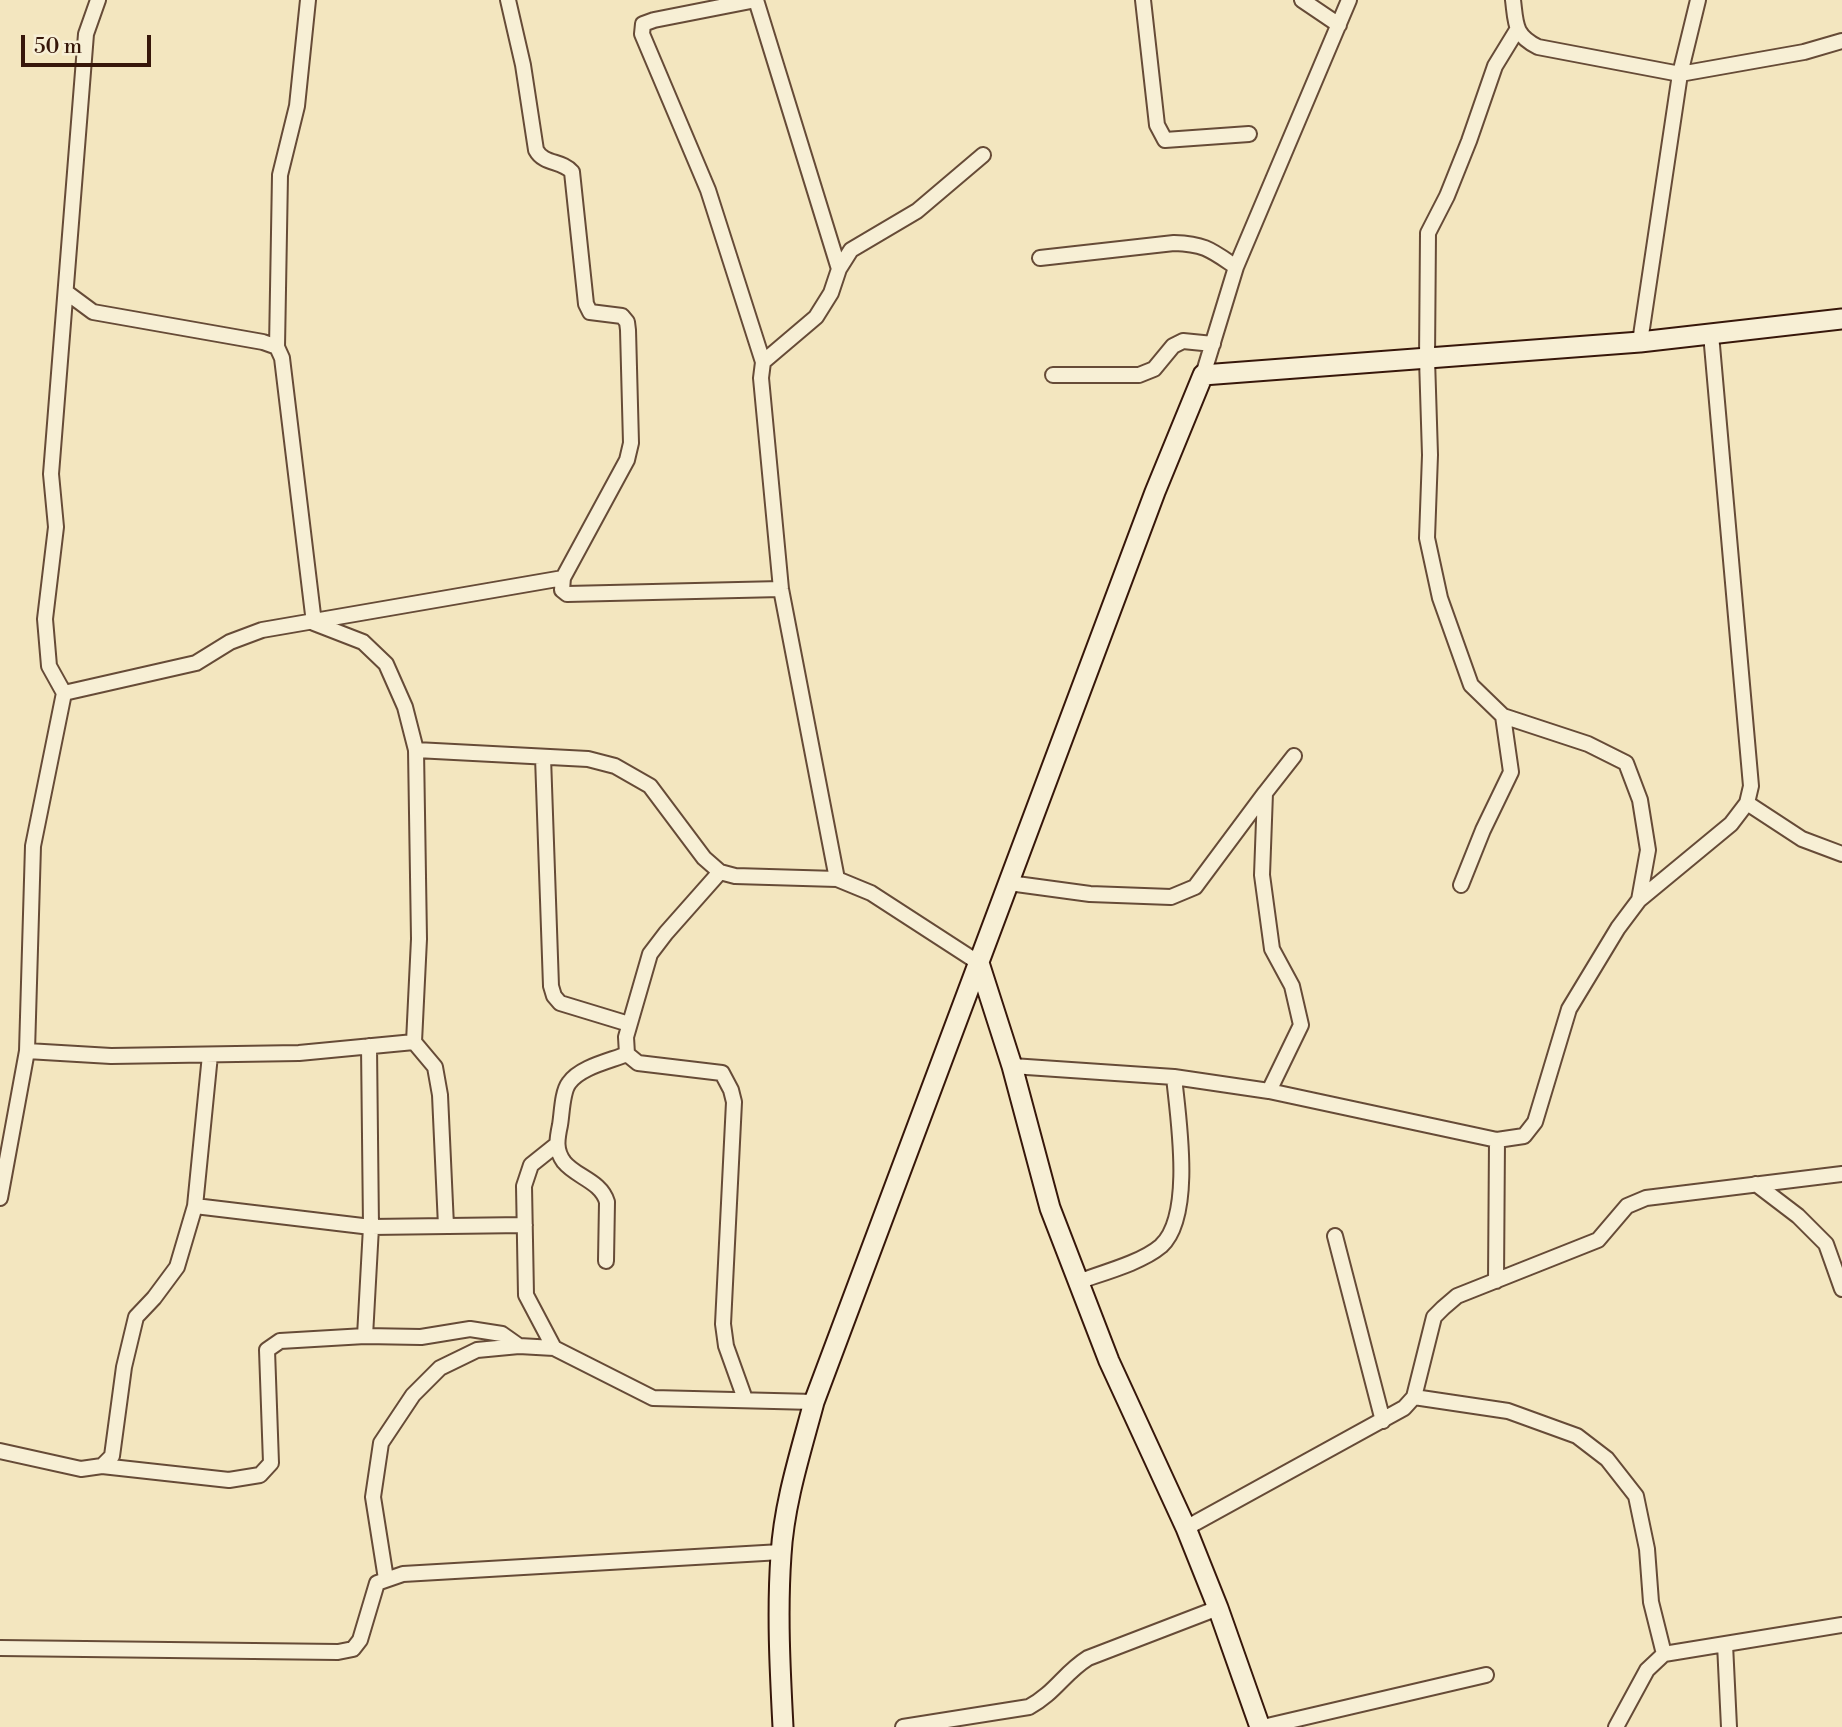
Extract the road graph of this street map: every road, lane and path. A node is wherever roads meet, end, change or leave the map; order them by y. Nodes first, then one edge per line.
1 (98, 0) edge
2 (308, 0) edge
3 (508, 0) edge
4 (756, 0) edge
5 (1143, 0) edge
6 (1302, 0) edge
7 (1349, 0) edge
8 (1513, 0) edge
9 (1698, 0) edge
10 (1339, 25) junction
11 (1517, 30) junction
12 (1842, 41) edge
13 (1680, 74) junction
14 (1249, 134) dead end
15 (983, 155) dead end
16 (1040, 258) dead end
17 (1236, 267) junction
18 (839, 269) junction
19 (66, 292) junction
20 (1842, 319) edge
21 (1711, 334) junction
22 (1640, 342) junction
23 (1213, 344) junction
24 (277, 347) junction
25 (1427, 359) junction
26 (763, 362) junction
27 (1053, 375) dead end
28 (1203, 375) junction
29 (563, 578) junction
30 (781, 589) junction
31 (314, 623) junction
32 (64, 693) junction
33 (1503, 716) junction
34 (416, 750) junction
35 (1294, 756) dead end
36 (542, 757) junction
37 (1265, 793) junction
38 (1747, 803) junction
39 (1842, 854) edge
40 (720, 872) junction
41 (837, 879) junction
42 (1009, 883) junction
43 (1461, 885) dead end
44 (1639, 900) junction
45 (979, 963) junction
46 (629, 1024) junction
47 (414, 1042) junction
48 (369, 1046) junction
49 (27, 1051) junction
50 (627, 1054) junction
51 (210, 1055) junction
52 (1012, 1066) junction
53 (1174, 1077) junction
54 (1269, 1091) junction
55 (1497, 1140) junction
56 (556, 1145) junction
57 (1842, 1174) edge
58 (1756, 1184) junction
59 (0, 1198) edge
60 (195, 1206) junction
61 (525, 1225) junction
62 (446, 1226) junction
63 (371, 1227) junction
64 (1335, 1236) dead end
65 (606, 1261) dead end
66 (1496, 1281) junction
67 (1077, 1282) junction
68 (1842, 1290) edge
69 (365, 1336) junction
70 (519, 1346) junction
71 (554, 1348) junction
72 (1414, 1398) junction
73 (745, 1399) junction
74 (814, 1402) junction
75 (1382, 1422) junction
76 (0, 1451) edge
77 (102, 1466) junction
78 (1186, 1528) junction
79 (781, 1552) junction
80 (386, 1579) junction
81 (1218, 1608) junction
82 (1842, 1625) edge
83 (1725, 1644) junction
84 (0, 1648) edge
85 (1664, 1654) junction
86 (1486, 1675) dead end
87 (783, 1727) edge
88 (903, 1727) edge
89 (1261, 1727) edge
90 (1616, 1727) edge
91 (1729, 1727) edge

1 - 19 street
2 - 24 street
3 - 29 street
4 - 18 street
4 - 26 street
5 - 14 street
6 - 10 street
7 - 10 street
8 - 11 street
9 - 13 street
10 - 17 street
11 - 13 street
11 - 25 street
12 - 13 street
13 - 22 street
15 - 18 street
16 - 17 street
17 - 23 street
18 - 26 street
19 - 24 street
19 - 32 street
20 - 21 street
21 - 22 street
21 - 38 street
22 - 25 street
23 - 27 street
23 - 28 street
24 - 31 street
25 - 28 street
25 - 33 street
26 - 30 street
28 - 42 street
29 - 30 street
29 - 31 street
30 - 41 street
31 - 32 street
31 - 34 street
32 - 49 street
33 - 43 street
33 - 44 street
34 - 36 street
34 - 47 street
35 - 37 street
36 - 40 street
36 - 46 street
37 - 42 street
37 - 54 street
38 - 39 street
38 - 44 street
40 - 41 street
40 - 46 street
41 - 45 street
42 - 45 street
44 - 55 street
45 - 52 street
45 - 74 street
46 - 50 street
47 - 48 street
47 - 62 street
48 - 51 street
48 - 63 street
49 - 51 street
49 - 59 street
50 - 56 street
50 - 73 street
51 - 60 street
52 - 53 street
52 - 67 street
53 - 54 street
53 - 67 street
54 - 55 street
55 - 66 street
56 - 61 street
56 - 65 street
57 - 58 street
58 - 66 street
58 - 68 street
60 - 63 street
60 - 77 street
61 - 62 street
61 - 71 street
62 - 63 street
63 - 69 street
64 - 75 street
66 - 72 street
67 - 78 street
69 - 70 street
69 - 77 street
70 - 71 street
70 - 80 street
71 - 73 street
72 - 75 street
72 - 85 street
73 - 74 street
74 - 79 street
75 - 78 street
76 - 77 street
78 - 81 street
79 - 80 street
79 - 87 street
80 - 84 street
81 - 88 street
81 - 89 street
82 - 83 street
83 - 85 street
83 - 91 street
85 - 90 street
86 - 89 street

